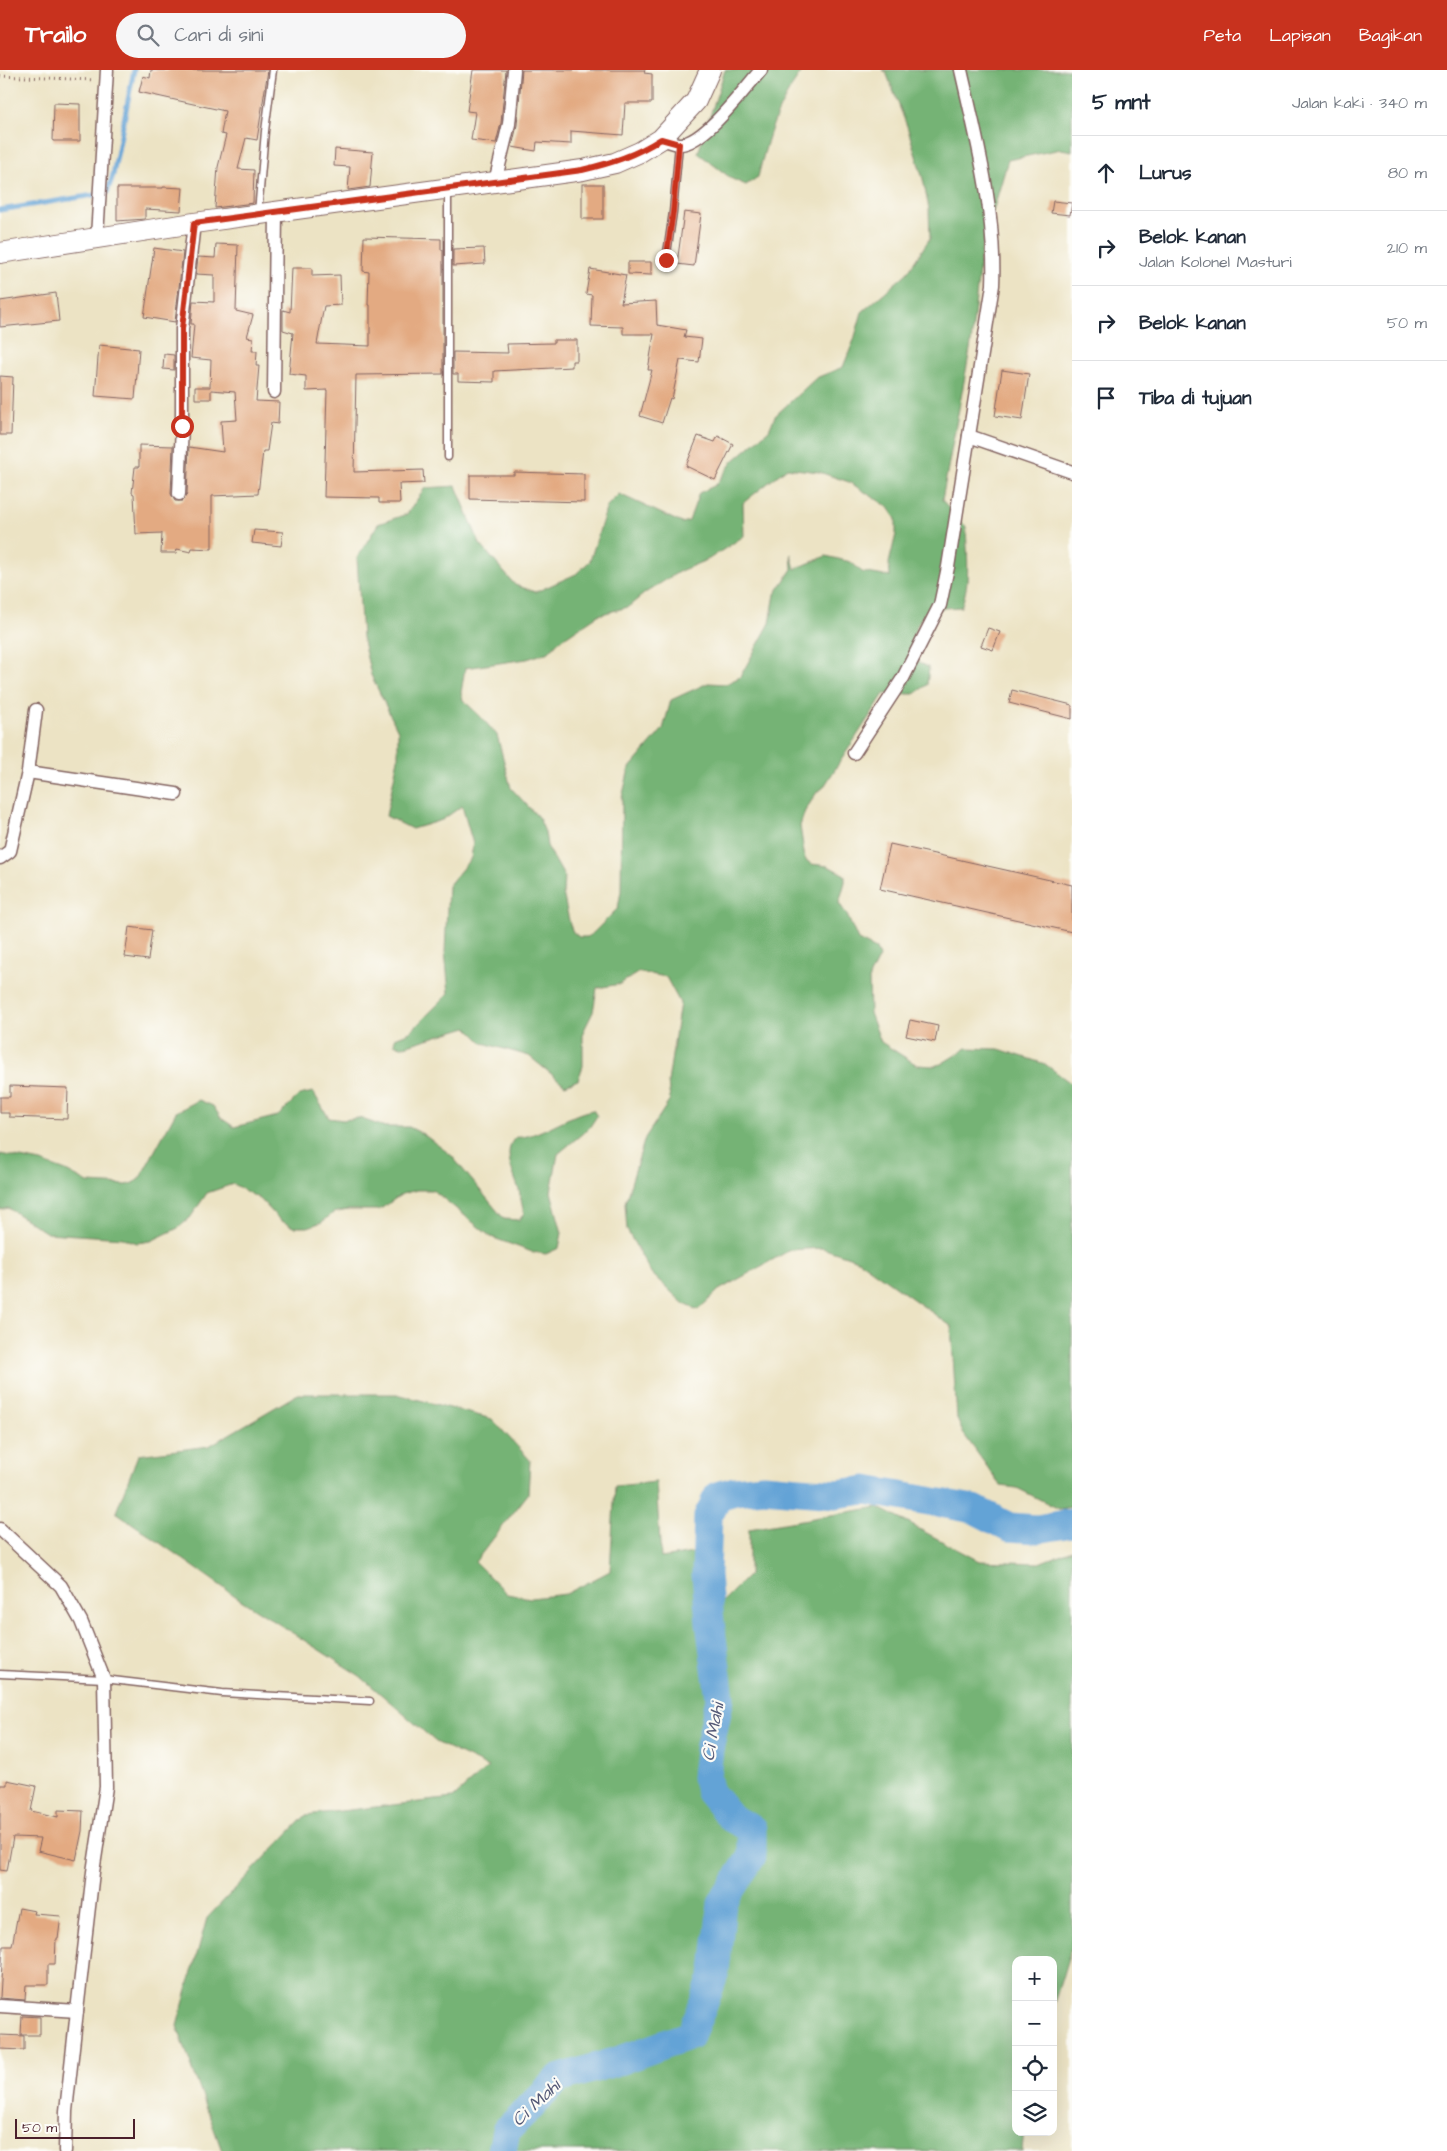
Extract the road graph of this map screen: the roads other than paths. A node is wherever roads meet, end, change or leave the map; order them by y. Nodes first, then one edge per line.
1 (273, 70) edge
2 (514, 70) edge
3 (710, 70) edge
4 (762, 70) edge
5 (961, 70) edge
6 (106, 75) edge
7 (670, 142) junction
8 (495, 182) junction
9 (448, 189) junction
10 (267, 213) junction
11 (194, 223) junction
12 (97, 237) junction
13 (0, 253) edge
14 (666, 260) dead end
15 (274, 392) dead end
16 (968, 436) junction
17 (448, 457) dead end
18 (1072, 472) edge
19 (178, 494) dead end
20 (36, 710) dead end
21 (854, 753) dead end
22 (28, 772) junction
23 (176, 794) dead end
24 (0, 858) edge
25 (0, 1530) edge
26 (0, 1674) edge
27 (104, 1679) junction
28 (370, 1701) dead end
29 (0, 2006) edge
30 (77, 2011) junction
31 (65, 2151) edge

1 - 10 lane
2 - 8 street
3 - 7 main road
4 - 7 street
5 - 16 street
6 - 12 street
7 - 8 main road
7 - 14 lane
8 - 9 main road
9 - 10 main road
9 - 17 lane
10 - 11 main road
10 - 15 street
11 - 12 main road
11 - 19 street
12 - 13 main road
16 - 18 street
16 - 21 street
20 - 22 street
22 - 23 street
22 - 24 street
25 - 27 street
26 - 27 lane
27 - 28 lane
27 - 30 street
29 - 30 street
30 - 31 street

